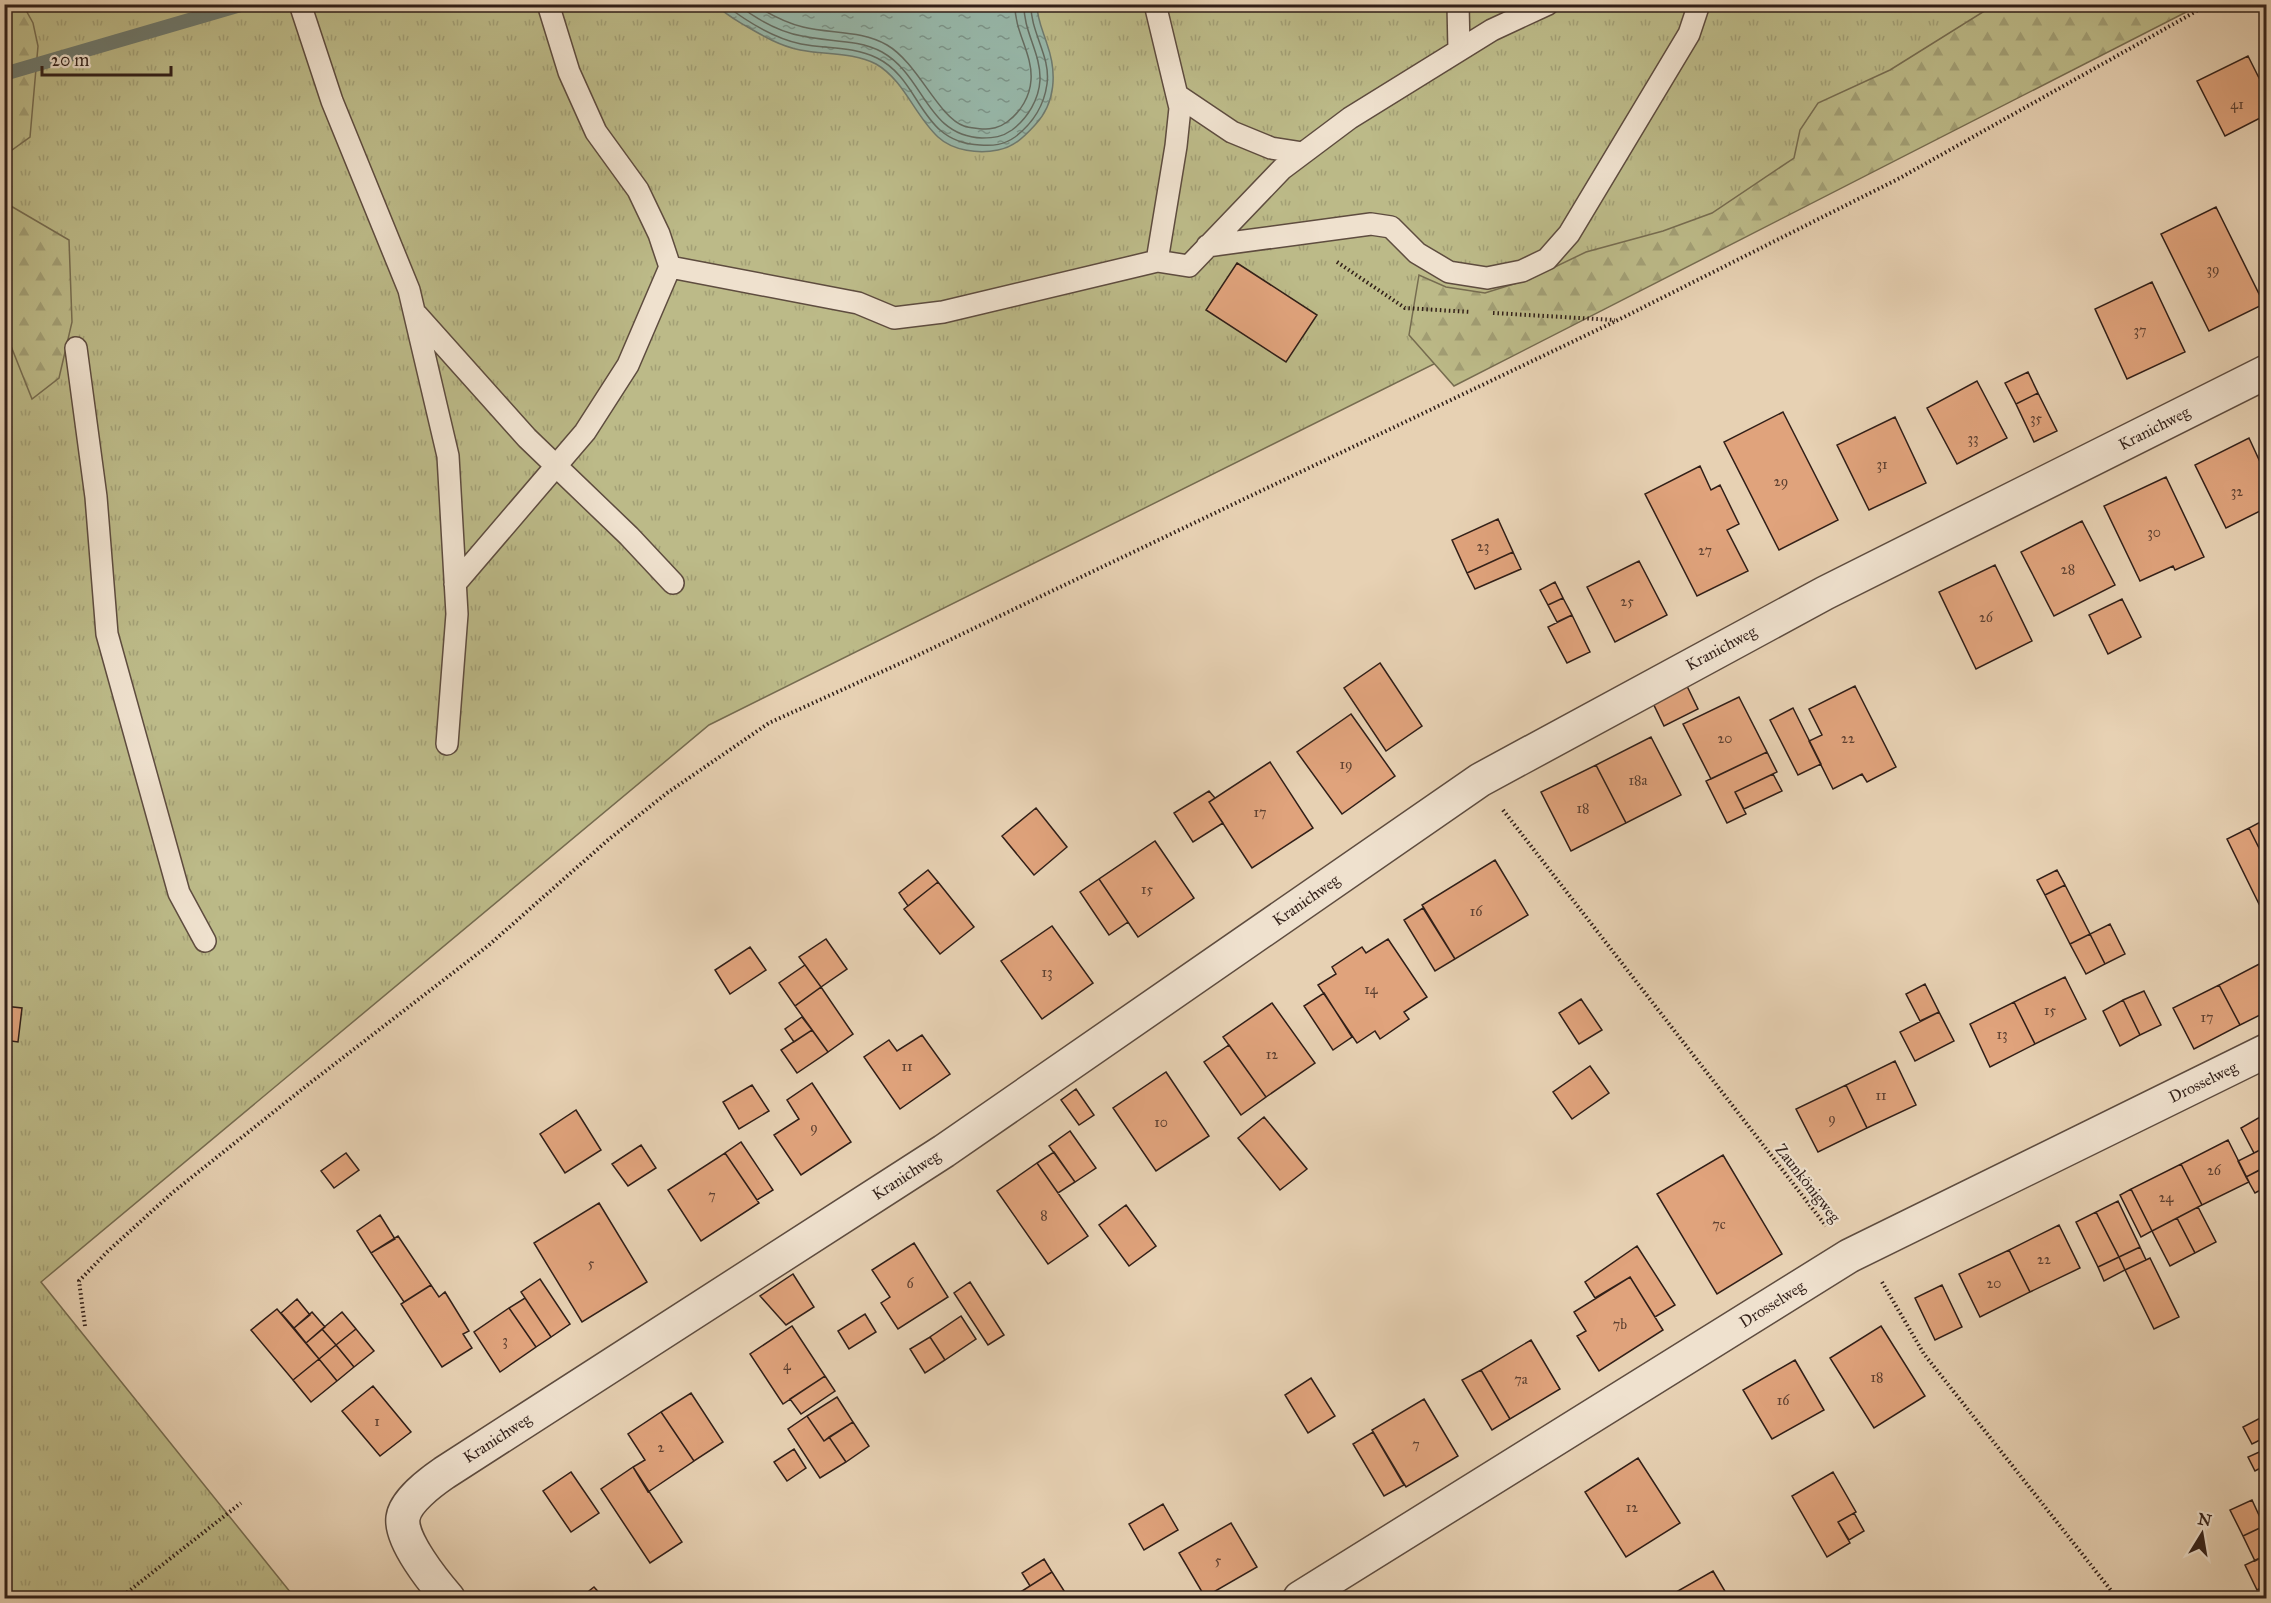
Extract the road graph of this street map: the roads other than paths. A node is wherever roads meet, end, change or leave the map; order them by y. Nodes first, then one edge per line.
1 (300, 4) edge
2 (548, 4) edge
3 (1155, 4) edge
4 (1458, 4) edge
5 (1548, 4) edge
6 (1699, 4) edge
7 (1459, 50) junction
8 (1177, 95) junction
9 (1303, 153) junction
10 (1207, 246) junction
11 (1158, 261) junction
12 (670, 267) junction
13 (415, 312) junction
14 (76, 348) dead end
15 (2266, 372) edge
16 (556, 466) junction
17 (455, 584) junction
18 (673, 584) dead end
19 (447, 744) dead end
20 (205, 941) dead end
21 (2266, 1051) edge
22 (448, 1599) edge
23 (1300, 1599) edge

1 - 13 lane
2 - 12 lane
3 - 8 lane
4 - 7 lane
5 - 7 lane
6 - 10 lane
7 - 9 lane
8 - 9 lane
8 - 11 lane
9 - 10 lane
10 - 11 lane
11 - 12 lane
12 - 16 lane
13 - 16 lane
13 - 17 lane
14 - 20 lane
15 - 22 street, Kranichweg
16 - 17 lane
16 - 18 lane
17 - 19 lane
21 - 23 street, Drosselweg

